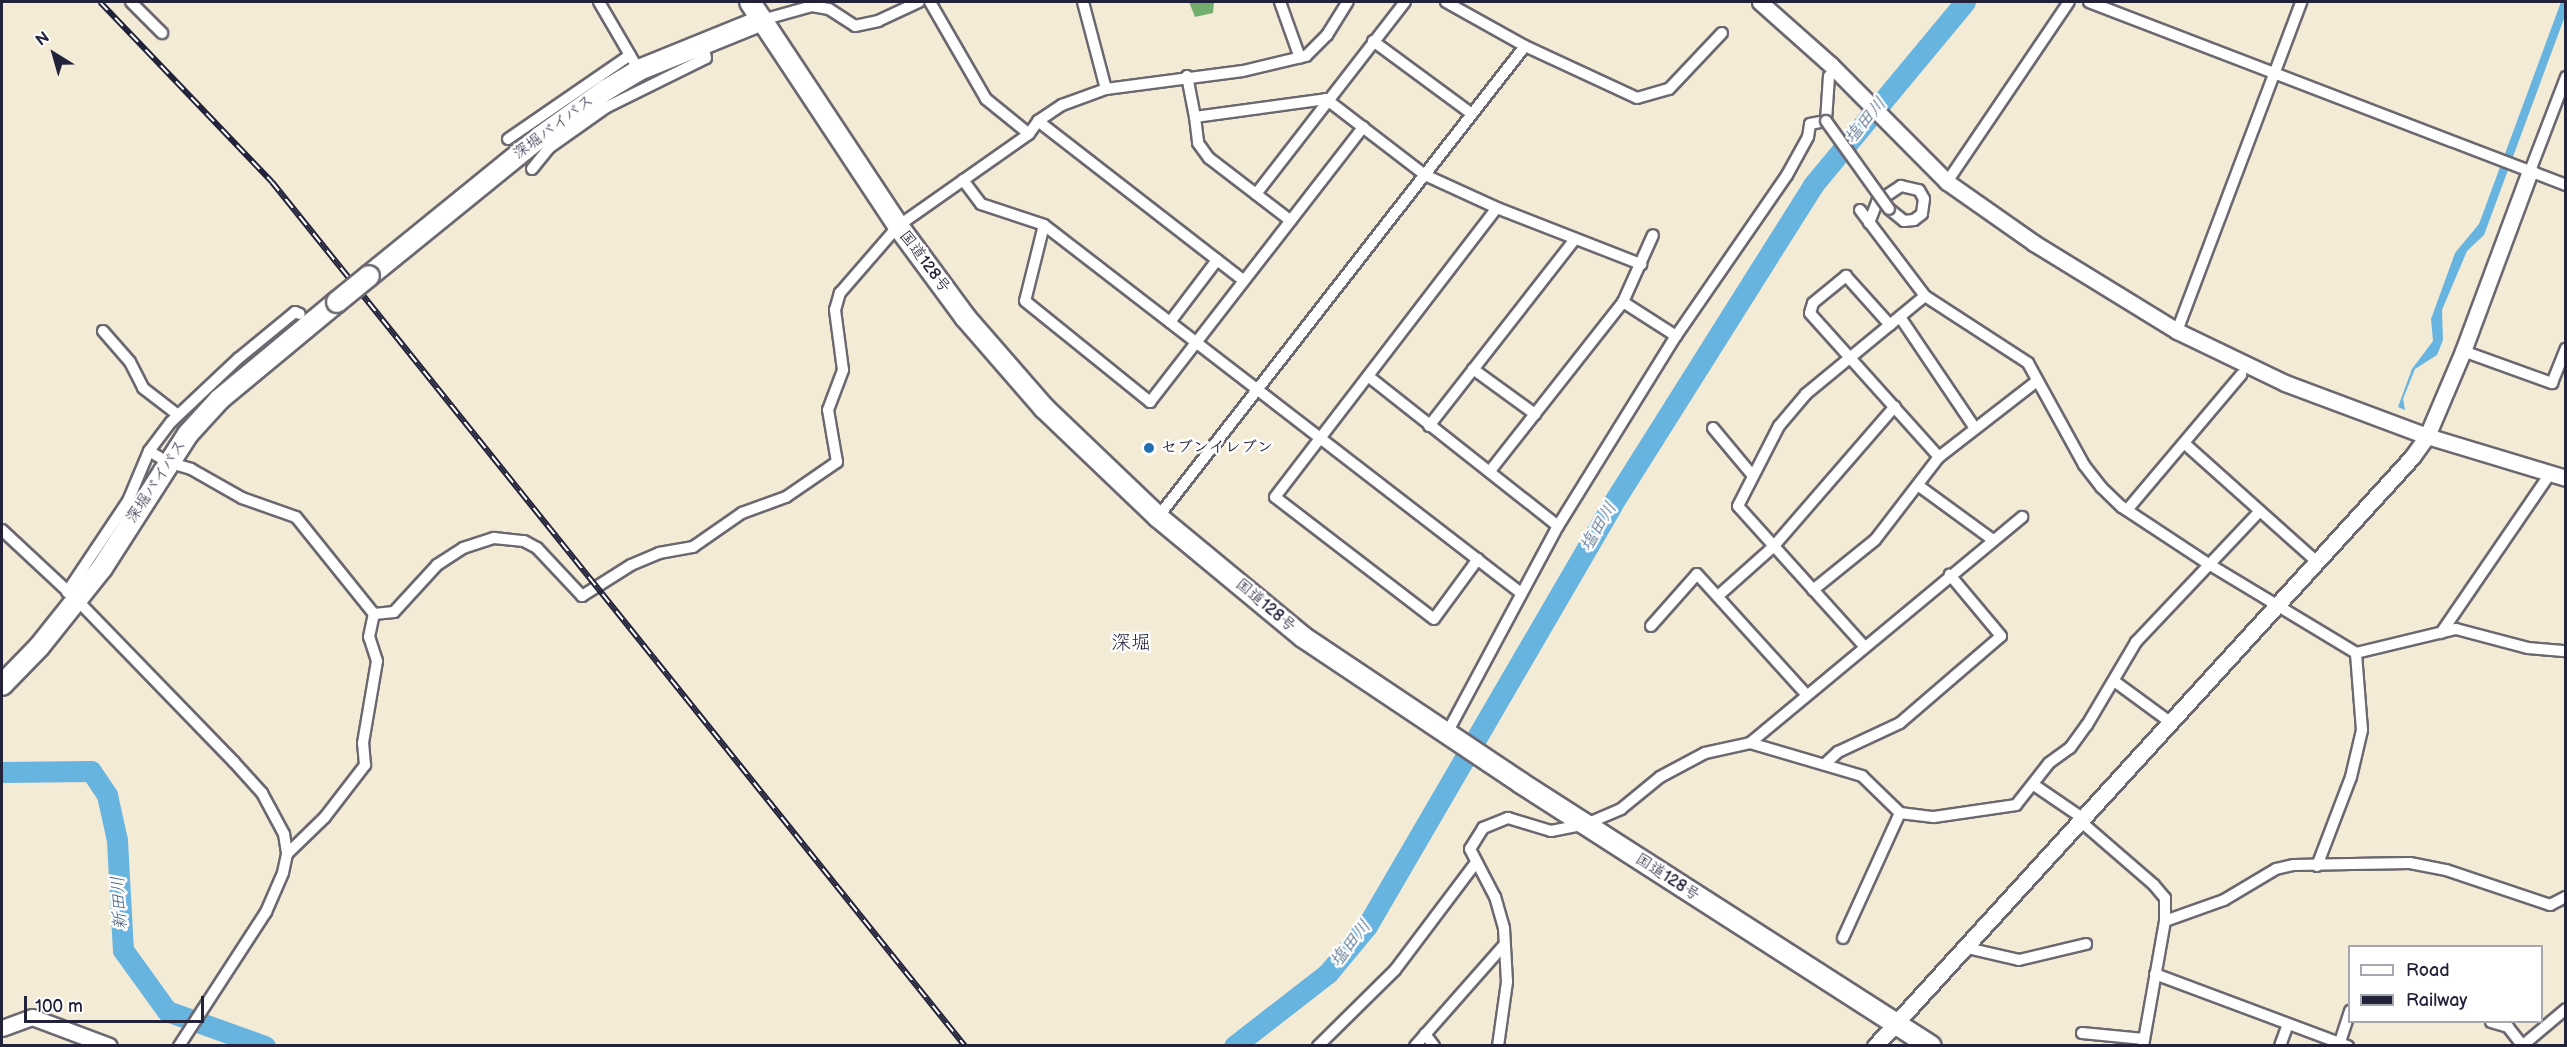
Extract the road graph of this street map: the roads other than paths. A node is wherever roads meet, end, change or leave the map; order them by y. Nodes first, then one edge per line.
1 (131, 2) edge
2 (599, 2) edge
3 (750, 2) edge
4 (919, 2) edge
5 (930, 2) edge
6 (1083, 2) edge
7 (1280, 2) edge
8 (1348, 2) edge
9 (1405, 2) edge
10 (1446, 2) edge
11 (1760, 2) edge
12 (2069, 2) edge
13 (2089, 2) edge
14 (2301, 2) edge
15 (762, 20) junction
16 (162, 33) dead end
17 (1722, 33) dead end
18 (1373, 41) junction
19 (1525, 46) junction
20 (1300, 58) junction
21 (639, 70) junction
22 (1830, 70) junction
23 (2275, 71) junction
24 (1187, 76) junction
25 (2565, 77) edge
26 (1106, 89) junction
27 (2563, 92) edge
28 (1326, 99) junction
29 (1472, 114) junction
30 (1195, 117) junction
31 (1038, 121) junction
32 (1826, 121) junction
33 (1363, 128) junction
34 (1029, 134) junction
35 (508, 139) dead end
36 (532, 169) dead end
37 (2530, 171) junction
38 (1425, 175) junction
39 (963, 180) junction
40 (1947, 182) junction
41 (2565, 185) edge
42 (1256, 194) junction
43 (1497, 208) junction
44 (1860, 210) dead end
45 (1291, 221) junction
46 (1869, 222) junction
47 (1044, 225) junction
48 (898, 226) junction
49 (1653, 235) dead end
50 (1575, 239) junction
51 (1217, 260) junction
52 (1641, 264) junction
53 (1244, 280) junction
54 (1925, 296) junction
55 (1623, 302) junction
56 (300, 314) dead end
57 (1900, 317) junction
58 (1170, 322) junction
59 (1890, 325) junction
60 (103, 331) dead end
61 (2177, 331) junction
62 (1676, 336) junction
63 (1197, 342) junction
64 (2565, 349) edge
65 (2463, 351) junction
66 (1852, 358) junction
67 (1473, 369) junction
68 (2241, 375) dead end
69 (1368, 376) junction
70 (2037, 381) junction
71 (1259, 388) junction
72 (1895, 406) junction
73 (1535, 414) junction
74 (178, 415) junction
75 (1429, 426) junction
76 (1713, 428) dead end
77 (1975, 428) junction
78 (2427, 435) junction
79 (1322, 439) junction
80 (2184, 443) junction
81 (149, 452) junction
82 (1939, 457) junction
83 (167, 462) junction
84 (1490, 471) junction
85 (2550, 474) junction
86 (1754, 476) junction
87 (2565, 478) edge
88 (1919, 486) junction
89 (2127, 510) junction
90 (2260, 511) junction
91 (1158, 517) junction
92 (2022, 517) dead end
93 (1558, 526) junction
94 (2, 530) edge
95 (1993, 540) junction
96 (1773, 547) junction
97 (1478, 559) junction
98 (2317, 562) junction
99 (2207, 563) junction
100 (1950, 576) junction
101 (1813, 590) junction
102 (1521, 593) junction
103 (72, 596) junction
104 (1718, 596) junction
105 (2278, 605) junction
106 (374, 614) junction
107 (1651, 626) dead end
108 (2441, 633) junction
109 (1864, 646) junction
110 (2565, 651) edge
111 (2356, 653) junction
112 (2114, 681) junction
113 (2, 685) edge
114 (1806, 694) junction
115 (2170, 722) junction
116 (1447, 734) junction
117 (1750, 743) junction
118 (1825, 764) junction
119 (2034, 785) junction
120 (1900, 813) junction
121 (2080, 819) junction
122 (1587, 824) junction
123 (287, 854) junction
124 (1475, 864) junction
125 (2317, 866) junction
126 (2565, 897) edge
127 (2165, 921) junction
128 (1843, 938) dead end
129 (1504, 945) junction
130 (2086, 945) dead end
131 (1967, 948) junction
132 (2154, 974) junction
133 (2565, 1009) edge
134 (2348, 1018) edge
135 (1896, 1023) junction
136 (2494, 1023) edge
137 (2288, 1024) junction
138 (2, 1029) edge
139 (2082, 1033) dead end
140 (1425, 1034) junction
141 (2143, 1042) edge
142 (180, 1043) edge
143 (2344, 1044) edge
144 (1320, 1045) edge
145 (2522, 1045) edge
146 (109, 1046) edge
147 (1415, 1046) edge
148 (1434, 1046) edge
149 (1498, 1046) edge
150 (1875, 1046) edge
151 (1932, 1046) edge
152 (2280, 1046) edge

1 - 16 street
2 - 21 street
3 - 15 highway, 国道128号
4 - 15 street
5 - 34 street
6 - 26 street
7 - 20 street
8 - 20 street
9 - 18 street
10 - 19 street
11 - 22 street
12 - 40 street
13 - 23 street
14 - 23 street
15 - 21 highway, 深堀バイパス
15 - 48 highway, 国道128号
17 - 19 street
18 - 28 street
18 - 29 street
19 - 29 street
20 - 24 street
21 - 35 street
21 - 36 street
21 - 83 highway, 深堀バイパス, bridge
22 - 32 street
22 - 40 street
23 - 37 street
23 - 61 street
24 - 26 street
24 - 30 street
25 - 27 street
26 - 31 street
27 - 37 street
28 - 30 street
28 - 33 street
28 - 42 street
29 - 38 street
30 - 42 street
31 - 34 street
31 - 51 street
32 - 46 street, bridge
32 - 62 street
33 - 38 street
33 - 45 street
34 - 39 street
37 - 41 street
37 - 65 street
38 - 43 street
38 - 71 street
39 - 47 street
39 - 48 street
40 - 61 street
42 - 45 street
43 - 50 street
43 - 69 street
44 - 46 street
45 - 53 street
46 - 54 street
47 - 58 street
47 - 63 street
48 - 91 highway, 国道128号
48 - 106 street
49 - 52 street
50 - 52 street
50 - 67 street
51 - 53 street
51 - 58 street
52 - 55 street
53 - 63 street
54 - 57 street
54 - 70 street
55 - 62 street
55 - 73 street
56 - 74 street
57 - 59 street
57 - 77 street
58 - 63 street
59 - 66 street
59 - 66 street
60 - 74 street
61 - 78 street
62 - 93 street
63 - 71 street
64 - 65 street
65 - 78 street
66 - 72 street
66 - 86 street
67 - 73 street
67 - 75 street
68 - 80 street
69 - 75 street
69 - 79 street
70 - 77 street
70 - 89 street
71 - 79 street
71 - 91 street
72 - 82 street
72 - 96 street
73 - 84 street
74 - 81 street
75 - 84 street
76 - 86 street
77 - 82 street
78 - 85 street
78 - 98 street
79 - 97 street
79 - 97 street
80 - 89 street
80 - 90 street
81 - 83 street
81 - 103 street
82 - 88 street
83 - 103 highway, 深堀バイパス
83 - 106 street
84 - 93 street
85 - 87 street
85 - 108 street
86 - 96 street
88 - 95 street
88 - 101 street
89 - 99 street
90 - 98 street
90 - 99 street
91 - 116 highway, 国道128号
92 - 95 street
93 - 102 street
94 - 103 street
95 - 100 street
96 - 101 street
96 - 104 street
97 - 102 street
98 - 105 street
99 - 105 street
99 - 112 street
100 - 109 street
100 - 118 street
101 - 109 street
102 - 116 street
103 - 113 highway, 深堀バイパス
103 - 123 street
104 - 107 street
104 - 114 street
105 - 111 street
105 - 115 street
106 - 123 street
108 - 110 street
108 - 111 street
109 - 114 street
111 - 125 street
112 - 115 street
112 - 119 street
114 - 117 street
115 - 121 street
116 - 122 highway, 国道128号
117 - 118 street
117 - 122 street
118 - 120 street
119 - 120 street
119 - 121 street
120 - 128 street
121 - 127 street
121 - 131 street
122 - 124 street
122 - 135 highway, 国道128号
123 - 142 street
124 - 129 street
124 - 144 street
125 - 126 street
125 - 127 street
127 - 132 street
129 - 140 street
129 - 149 street
130 - 131 street
131 - 135 street
132 - 137 street
132 - 141 street
133 - 145 street
134 - 143 street
135 - 150 street
135 - 151 highway, 国道128号
136 - 145 street
137 - 143 street
137 - 152 street
138 - 146 street
139 - 141 street
140 - 147 street
140 - 148 street

